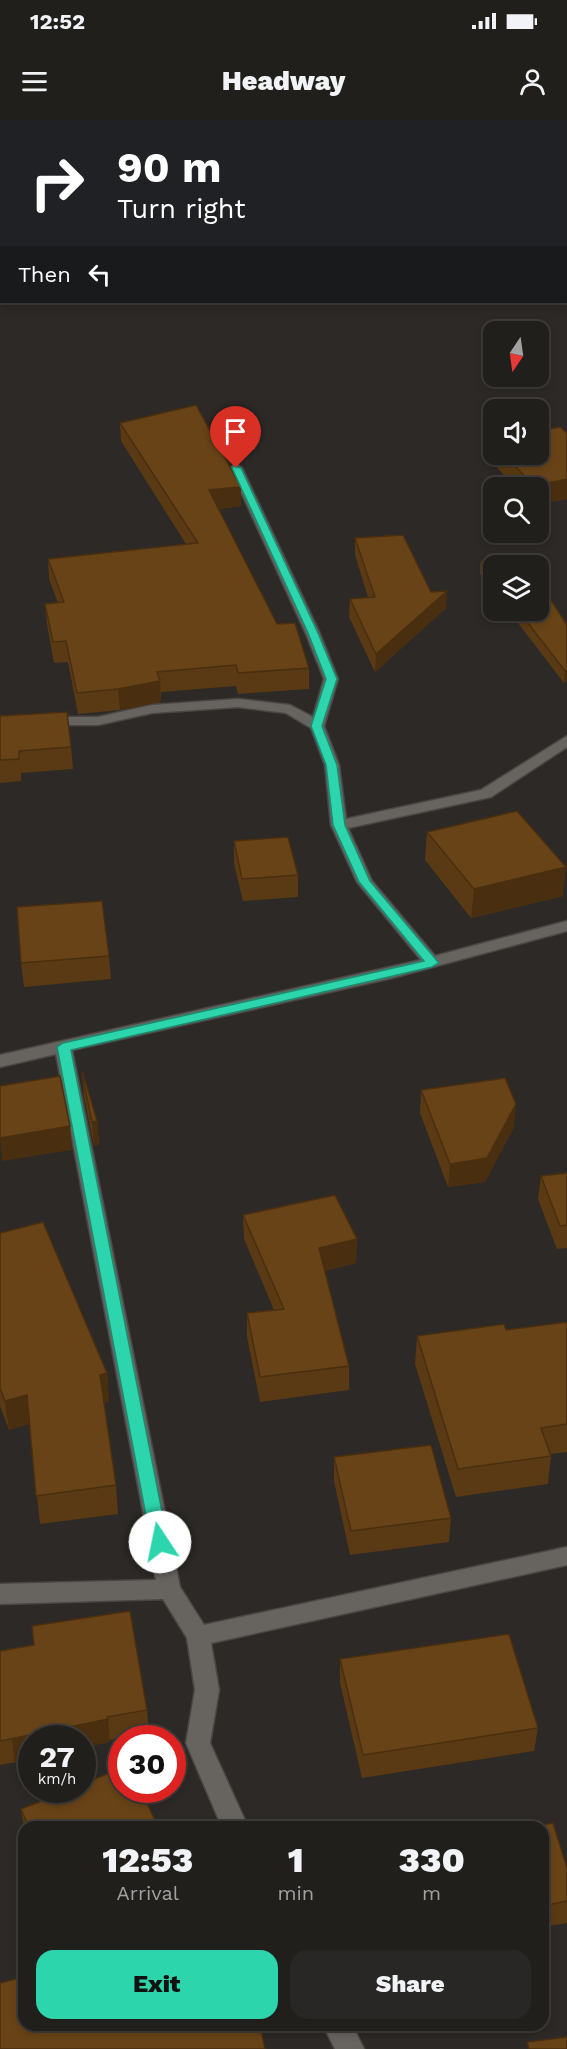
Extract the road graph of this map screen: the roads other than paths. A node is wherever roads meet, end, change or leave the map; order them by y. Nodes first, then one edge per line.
1 (236, 468) dead end
2 (0, 722) edge
3 (317, 726) junction
4 (567, 741) edge
5 (339, 825) junction
6 (567, 926) edge
7 (432, 963) junction
8 (63, 1047) junction
9 (0, 1061) edge
10 (567, 1556) edge
11 (169, 1589) junction
12 (0, 1594) edge
13 (198, 1636) junction
14 (232, 1821) edge
15 (340, 2031) edge
16 (350, 2049) edge

1 - 3 street
2 - 3 street
3 - 5 street
4 - 5 street
5 - 7 street
6 - 7 street
7 - 8 street
8 - 9 street
8 - 11 street
10 - 13 street
11 - 12 street
11 - 13 street
13 - 14 street
15 - 16 street

